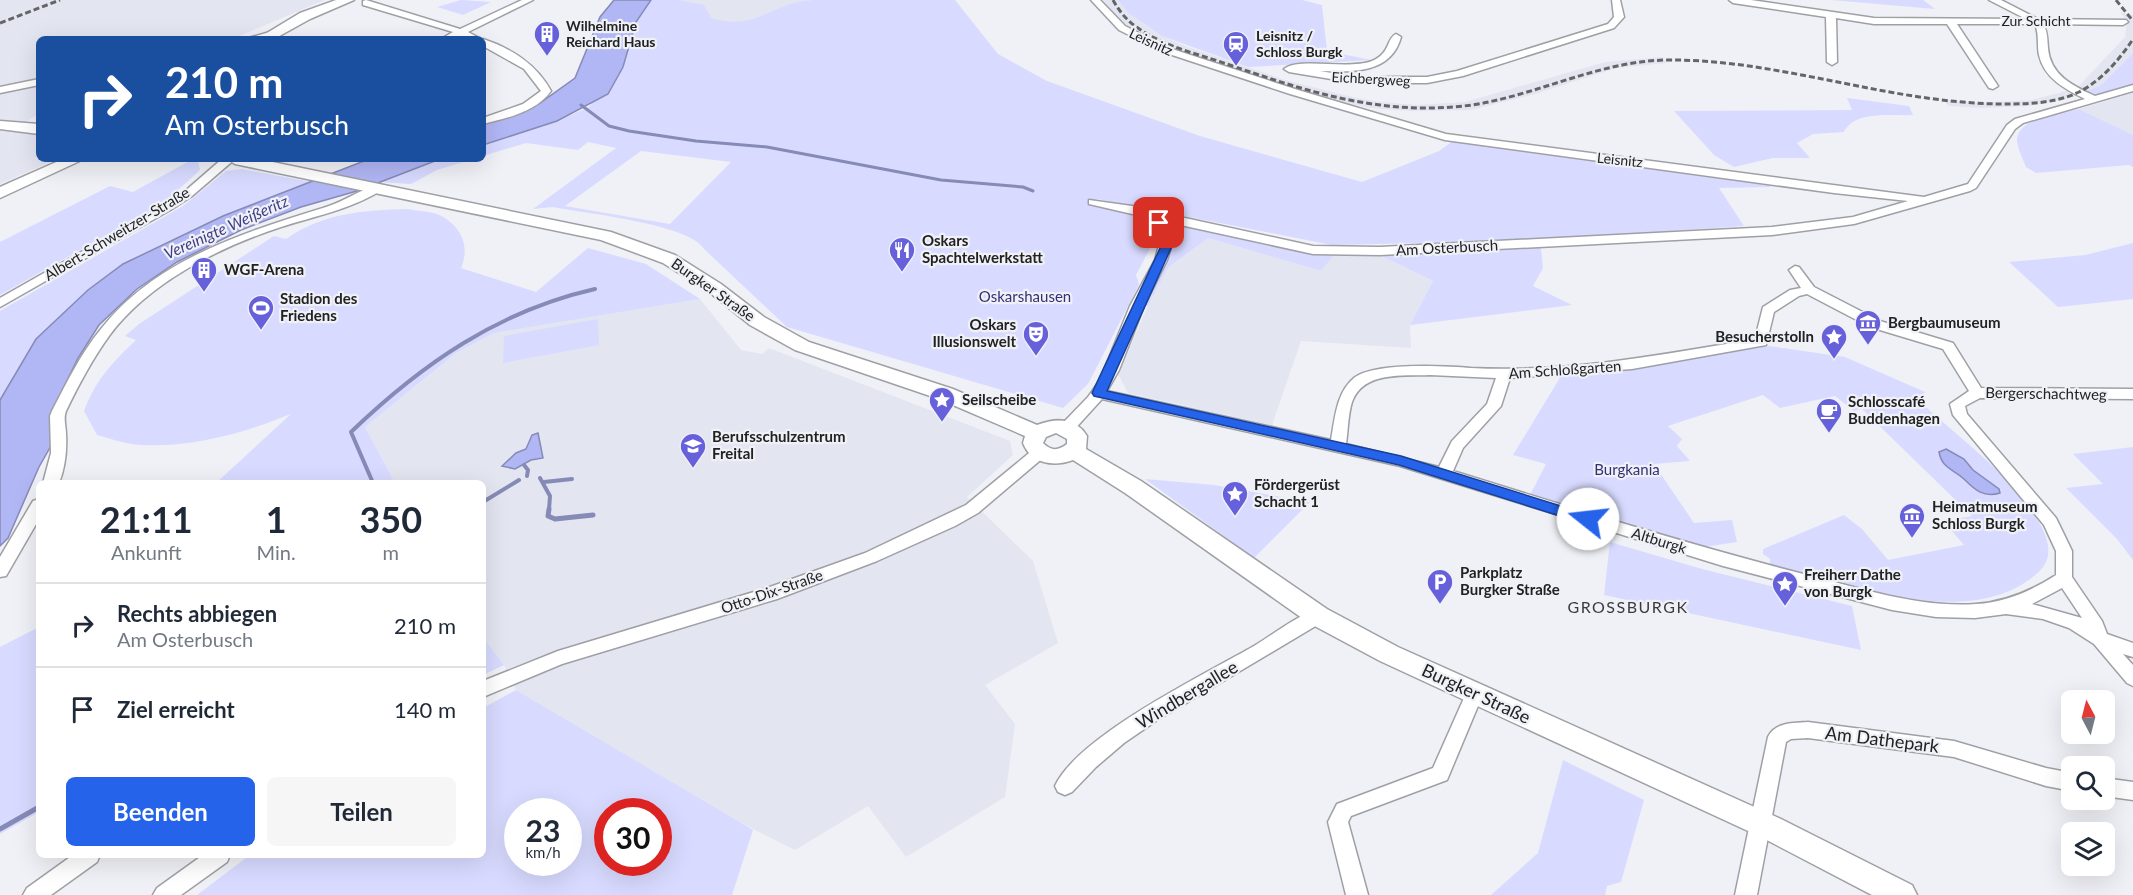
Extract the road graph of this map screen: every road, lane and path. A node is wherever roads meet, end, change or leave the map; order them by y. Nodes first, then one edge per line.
1 (348, 0) edge
2 (529, 0) edge
3 (1095, 0) edge
4 (1616, 0) edge
5 (1733, 0) edge
6 (1993, 0) edge
7 (366, 3) dead end
8 (1831, 16) junction
9 (2033, 20) junction
10 (1950, 21) junction
11 (2123, 22) dead end
12 (460, 32) junction
13 (269, 36) edge
14 (452, 36) edge
15 (469, 36) edge
16 (1396, 37) dead end
17 (486, 44) edge
18 (1832, 63) dead end
19 (36, 83) edge
20 (1993, 86) dead end
21 (2133, 88) edge
22 (0, 90) edge
23 (2092, 98) junction
24 (486, 120) edge
25 (0, 125) edge
26 (36, 129) edge
27 (69, 162) edge
28 (225, 162) edge
29 (249, 162) edge
30 (373, 188) junction
31 (0, 193) edge
32 (1922, 200) junction
33 (1093, 202) dead end
34 (1159, 223) junction
35 (1795, 270) dead end
36 (1809, 290) junction
37 (0, 303) edge
38 (1502, 374) junction
39 (1099, 393) junction
40 (1977, 393) junction
41 (2133, 394) edge
42 (1067, 428) junction
43 (1038, 443) junction
44 (1338, 446) junction
45 (1074, 451) junction
46 (1444, 474) junction
47 (52, 480) edge
48 (36, 510) edge
49 (0, 571) edge
50 (2064, 578) junction
51 (2006, 607) junction
52 (1318, 616) junction
53 (2100, 639) junction
54 (2133, 650) edge
55 (2133, 678) edge
56 (486, 688) edge
57 (1474, 694) junction
58 (2061, 780) edge
59 (1065, 786) dead end
60 (2115, 789) edge
61 (2133, 791) edge
62 (1761, 823) junction
63 (86, 858) edge
64 (215, 858) edge
65 (34, 895) edge
66 (164, 895) edge
67 (1357, 895) edge
68 (1746, 895) edge
69 (1902, 895) edge

1 - 13 main road
2 - 12 street
3 - 32 street, Leisnitz
4 - 16 street, Eichbergweg
5 - 8 street, Zur Schicht
6 - 9 street
7 - 12 street
8 - 10 street, Zur Schicht
8 - 18 street
9 - 10 street, Zur Schicht
9 - 11 street, Zur Schicht
9 - 23 street
10 - 20 street
12 - 14 street
12 - 15 street
17 - 24 street
19 - 22 street
21 - 23 street, Leisnitz
23 - 32 street, Leisnitz
25 - 26 main road
27 - 31 main road
28 - 37 street, Albert-Schweitzer-Straße
29 - 30 main road, Burgker Straße
30 - 43 main road, Burgker Straße
30 - 47 street
32 - 34 street, Am Osterbusch
33 - 34 street
34 - 39 street
35 - 36 street
36 - 38 street, Am Schloßgarten
36 - 40 street
38 - 44 street, Am Schloßgarten
38 - 46 street
39 - 42 street
39 - 44 street, Altburgk
40 - 41 street, Bergerschachtweg
40 - 50 street, Bergerschachtweg
42 - 43 main road
42 - 45 main road
43 - 45 main road, Burgker Straße
43 - 56 street, Otto-Dix-Straße
44 - 46 street, Altburgk
45 - 52 main road, Burgker Straße
46 - 51 street, Altburgk
48 - 49 street
50 - 51 street
50 - 53 street
51 - 53 street, Altburgk
52 - 57 main road, Burgker Straße
52 - 59 street, Windbergallee
53 - 54 street
53 - 55 street, Altburgk
57 - 62 main road, Burgker Straße
57 - 67 street
58 - 62 street, Am Dathepark
60 - 61 street
62 - 68 street
62 - 69 main road, Burgker Straße
63 - 65 street
64 - 66 street

